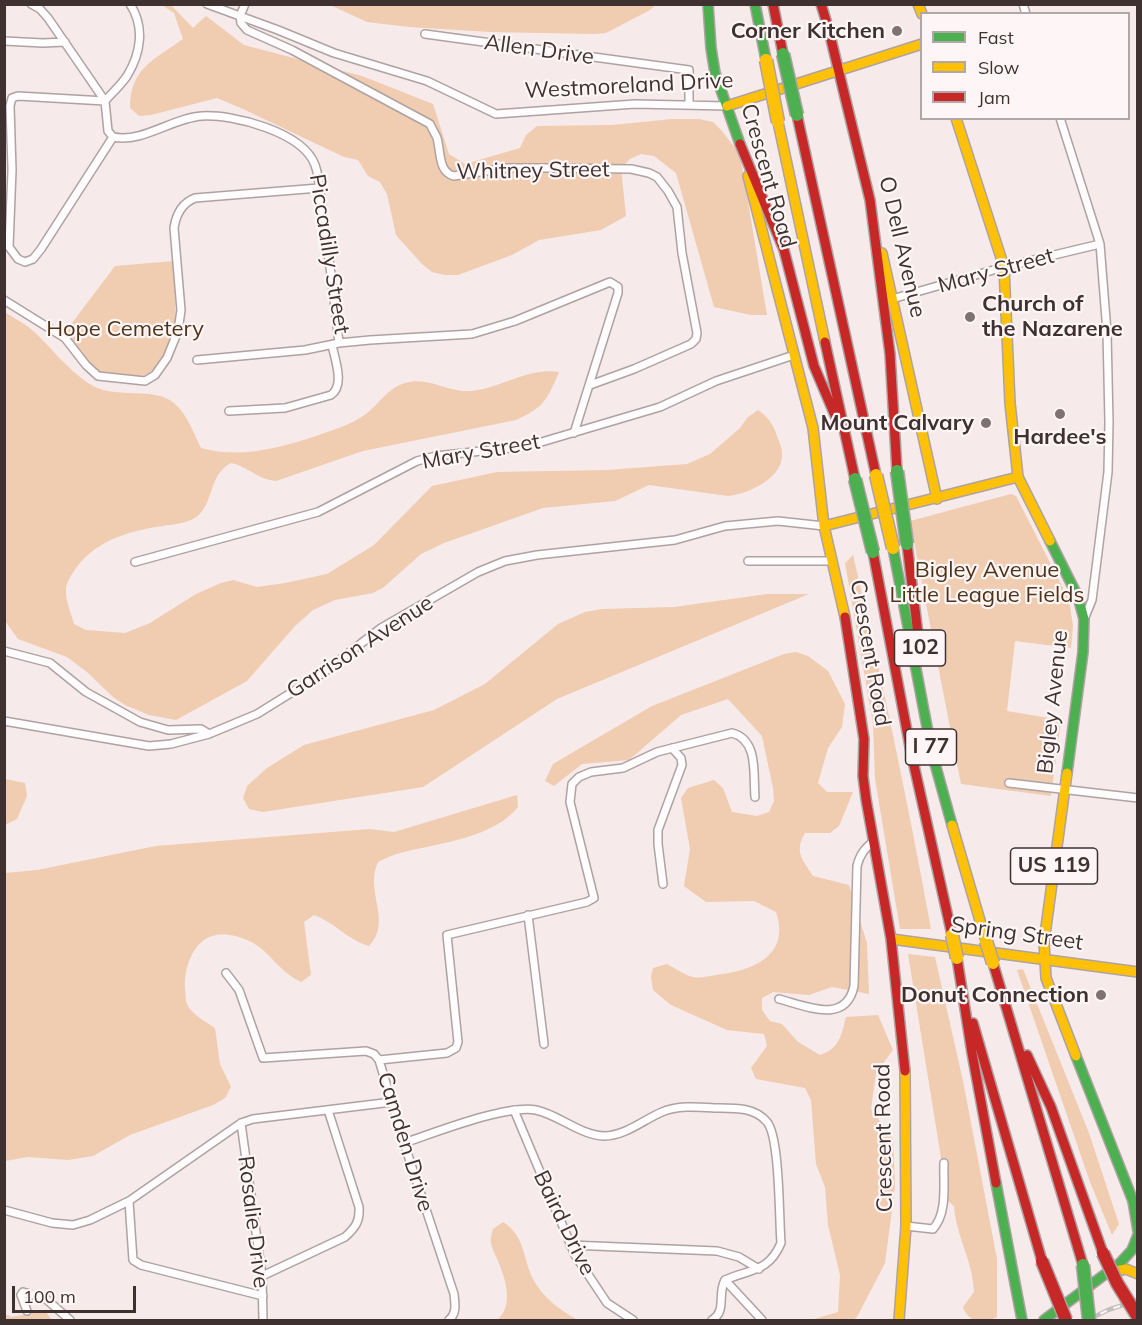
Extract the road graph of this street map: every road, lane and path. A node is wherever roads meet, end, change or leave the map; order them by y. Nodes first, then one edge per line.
1 (31, 4) edge
2 (129, 4) edge
3 (207, 4) edge
4 (245, 4) edge
5 (706, 4) edge
6 (755, 4) edge
7 (773, 4) edge
8 (822, 4) edge
9 (240, 16) junction
10 (426, 34) dead end
11 (4, 41) edge
12 (65, 42) junction
13 (920, 44) edge
14 (839, 70) junction
15 (105, 100) junction
16 (689, 105) junction
17 (727, 106) junction
18 (957, 120) edge
19 (1061, 120) edge
20 (113, 137) junction
21 (740, 144) junction
22 (319, 188) junction
23 (870, 200) junction
24 (1100, 244) junction
25 (1004, 267) junction
26 (892, 299) junction
27 (4, 300) edge
28 (335, 344) junction
29 (794, 355) junction
30 (197, 360) dead end
31 (590, 385) junction
32 (229, 411) dead end
33 (574, 433) junction
34 (848, 448) junction
35 (1018, 477) junction
36 (937, 499) junction
37 (824, 526) junction
38 (748, 561) dead end
39 (831, 561) junction
40 (135, 562) dead end
41 (1083, 619) junction
42 (4, 651) edge
43 (4, 721) edge
44 (209, 734) junction
45 (672, 748) junction
46 (932, 753) junction
47 (1009, 783) dead end
48 (1064, 790) junction
49 (755, 797) dead end
50 (1137, 798) edge
51 (874, 841) junction
52 (663, 884) dead end
53 (528, 915) junction
54 (891, 939) junction
55 (1043, 959) junction
56 (1137, 972) edge
57 (226, 973) dead end
58 (961, 979) junction
59 (779, 999) dead end
60 (1011, 1019) junction
61 (544, 1044) dead end
62 (379, 1060) junction
63 (392, 1102) junction
64 (328, 1110) junction
65 (514, 1110) junction
66 (241, 1123) junction
67 (404, 1143) junction
68 (944, 1163) dead end
69 (129, 1201) junction
70 (4, 1210) edge
71 (1137, 1222) edge
72 (906, 1226) junction
73 (1137, 1233) edge
74 (570, 1245) junction
75 (759, 1269) junction
76 (1108, 1272) junction
77 (1137, 1274) edge
78 (262, 1276) junction
79 (725, 1280) junction
80 (263, 1296) junction
81 (27, 1311) dead end
82 (1137, 1317) edge
83 (70, 1320) edge
84 (263, 1320) edge
85 (449, 1320) edge
86 (633, 1320) edge
87 (712, 1320) edge
88 (762, 1320) edge
89 (899, 1320) edge
90 (1023, 1320) edge
91 (1044, 1320) edge
92 (1066, 1320) edge
93 (1089, 1320) edge

1 - 12 street
2 - 15 street
3 - 9 street, Westmoreland Drive
4 - 9 street
5 - 17 main road, Crescent Road
6 - 34 main road, I 77, bridge
7 - 46 main road, I 77, bridge
8 - 14 main road, O Dell Avenue
9 - 16 street, Westmoreland Drive
9 - 31 street, Whitney Street
10 - 16 street, Allen Drive
11 - 12 street
12 - 15 street
13 - 14 main road, Westmoreland Drive
14 - 17 main road, Westmoreland Drive
14 - 23 main road, O Dell Avenue
15 - 20 street
15 - 20 street
16 - 17 street, Westmoreland Drive
17 - 21 main road, Crescent Road
18 - 25 main road, Bigley Avenue / US 119
19 - 24 street
20 - 22 street, Piccadilly Street
21 - 29 main road, Crescent Road
21 - 34 main road
22 - 27 street
22 - 28 street, Piccadilly Street
23 - 26 main road, O Dell Avenue
23 - 46 main road, 102, bridge
24 - 25 street, Mary Street
24 - 41 street
25 - 26 street, Mary Street
25 - 35 main road, Bigley Avenue / US 119
26 - 36 main road, O Dell Avenue
28 - 30 street
28 - 31 street, Piccadilly Street
28 - 32 street
29 - 33 street, Mary Street
29 - 37 main road, Crescent Road
31 - 33 street, Piccadilly Street
33 - 40 street, Mary Street
34 - 58 main road, I 77, bridge
35 - 36 main road
35 - 41 main road, Bigley Avenue / US 119
36 - 37 main road
37 - 39 main road, Crescent Road
37 - 44 street, Garrison Avenue
38 - 39 street
39 - 51 main road, Crescent Road
41 - 48 main road, Bigley Avenue / US 119
42 - 44 street
43 - 44 street, Garrison Avenue
45 - 49 street, Camden Drive
45 - 52 street
45 - 53 street, Camden Drive
46 - 60 main road, I 77, bridge
47 - 48 street
48 - 50 street
48 - 55 main road, Bigley Avenue / US 119
51 - 54 main road, Crescent Road
51 - 59 street
53 - 61 street
53 - 62 street, Camden Drive
54 - 55 main road, Spring Street
54 - 72 main road, Crescent Road
55 - 56 main road, Spring Street
55 - 71 main road, Bigley Avenue / US 119
57 - 62 street
58 - 90 main road
58 - 92 main road, I 77, bridge
60 - 82 main road, I 77, bridge
60 - 93 main road, bridge
62 - 63 street, Camden Drive
63 - 64 street
63 - 67 street, Camden Drive
64 - 66 street
64 - 78 street
65 - 67 street
65 - 74 street, Baird Drive
65 - 75 street
66 - 69 street
66 - 78 street, Rosalie Drive
67 - 85 street, Camden Drive
68 - 72 street
69 - 70 street
69 - 80 street
71 - 73 main road, US 119
72 - 89 main road, Crescent Road
73 - 76 main road, US 119
74 - 75 street
74 - 86 street, Baird Drive
75 - 79 street
76 - 77 main road
76 - 91 main road, US 119
78 - 80 street, Rosalie Drive
79 - 87 street
79 - 88 street
80 - 84 street, Rosalie Drive
81 - 83 street

